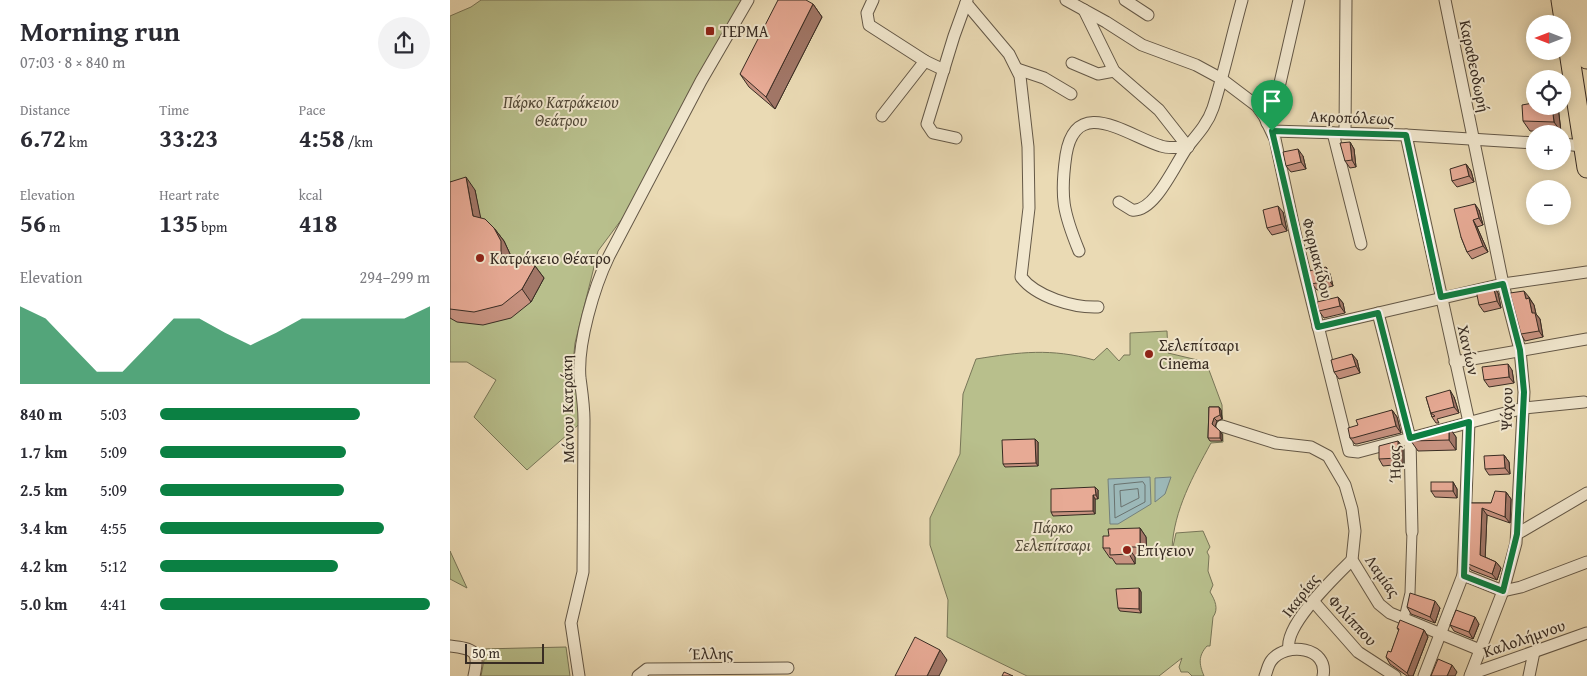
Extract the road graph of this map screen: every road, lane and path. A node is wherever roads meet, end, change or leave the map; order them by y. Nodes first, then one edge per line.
1 (748, 0) edge
2 (873, 0) edge
3 (1066, 0) edge
4 (1124, 0) edge
5 (1242, 0) edge
6 (1299, 0) edge
7 (1346, 0) edge
8 (1445, 0) edge
9 (1561, 0) edge
10 (1578, 0) edge
11 (967, 2) edge
12 (1084, 10) junction
13 (1148, 15) dead end
14 (1587, 59) edge
15 (925, 60) junction
16 (1072, 64) dead end
17 (1017, 69) junction
18 (944, 70) junction
19 (1114, 71) junction
20 (1220, 78) junction
21 (1071, 94) dead end
22 (882, 116) dead end
23 (1269, 127) junction
24 (1345, 132) junction
25 (1333, 133) junction
26 (1406, 135) junction
27 (956, 138) dead end
28 (1474, 139) junction
29 (1526, 142) edge
30 (1571, 145) edge
31 (1584, 146) junction
32 (1188, 147) junction
33 (1587, 168) edge
34 (1119, 202) dead end
35 (1361, 244) dead end
36 (1079, 251) dead end
37 (1587, 272) edge
38 (1503, 284) junction
39 (1441, 297) junction
40 (1098, 307) dead end
41 (1378, 313) junction
42 (1318, 327) junction
43 (1587, 339) edge
44 (1520, 350) junction
45 (1455, 362) junction
46 (1584, 402) dead end
47 (1524, 408) junction
48 (1469, 422) junction
49 (1222, 426) dead end
50 (1410, 438) junction
51 (1587, 493) edge
52 (1412, 532) joint
53 (1517, 534) junction
54 (1352, 560) junction
55 (1587, 562) edge
56 (1464, 576) junction
57 (1503, 591) junction
58 (1313, 601) junction
59 (1404, 618) junction
60 (1440, 633) junction
61 (1587, 633) edge
62 (450, 646) edge
63 (1289, 649) junction
64 (1480, 650) junction
65 (1534, 652) junction
66 (788, 668) dead end
67 (1470, 675) edge
68 (474, 676) edge
69 (579, 676) edge
70 (638, 676) edge
71 (1265, 676) edge
72 (1323, 676) edge
73 (1395, 676) edge
74 (1424, 676) edge
75 (1529, 676) edge

1 - 69 street, Μάνου Κατράκη
2 - 15 street
3 - 12 street
4 - 13 street
5 - 20 street
6 - 23 street
7 - 24 street
8 - 28 street, Καραθεοδωρή
9 - 31 main road
10 - 14 main road
11 - 17 street
11 - 18 street
12 - 19 street
12 - 20 street
15 - 18 street
15 - 22 street
16 - 19 street
17 - 21 street
17 - 40 street
18 - 27 street
19 - 32 street
20 - 23 street
20 - 32 street
23 - 25 street, Ακροπόλεως
23 - 42 street, Φαρμακίδου
24 - 25 street, Ακροπόλεως
24 - 26 street, Ακροπόλεως
25 - 35 street
26 - 28 street, Ακροπόλεως
26 - 39 street, Χανίων
28 - 29 street, Ακροπόλεως
28 - 38 street, Ψάχου
30 - 31 street
31 - 33 main road
32 - 34 street
32 - 36 street
37 - 38 street
38 - 39 street
38 - 44 street, Ψάχου
39 - 41 street
39 - 45 street, Χανίων
41 - 42 street
41 - 50 street, Ήρας
42 - 50 street, Φαρμακίδου
43 - 44 street
44 - 45 street
44 - 47 street, Ψάχου
45 - 48 street, Χανίων
46 - 47 street
47 - 48 street
47 - 53 street, Ψάχου
48 - 50 street
48 - 56 street, Χανίων
49 - 54 street, Λαμίας
50 - 52 street, Ήρας
51 - 53 street
52 - 59 street, Ήρας
53 - 57 street, Ψάχου
54 - 58 street, Ικαρίας
54 - 59 street, Λαμίας
55 - 57 street
56 - 57 street
56 - 60 street
57 - 64 street, Ψάχου
58 - 63 street, Ικαρίας
58 - 73 street, Φιλίππου
59 - 60 street, Λαμίας
60 - 64 street, Λαμίας
60 - 74 street
61 - 65 street, Καλολήμνου
62 - 68 street
63 - 71 street
63 - 72 street
64 - 67 street, Ψάχου
65 - 67 street, Καλολήμνου
65 - 75 street
66 - 70 street, Έλλης

